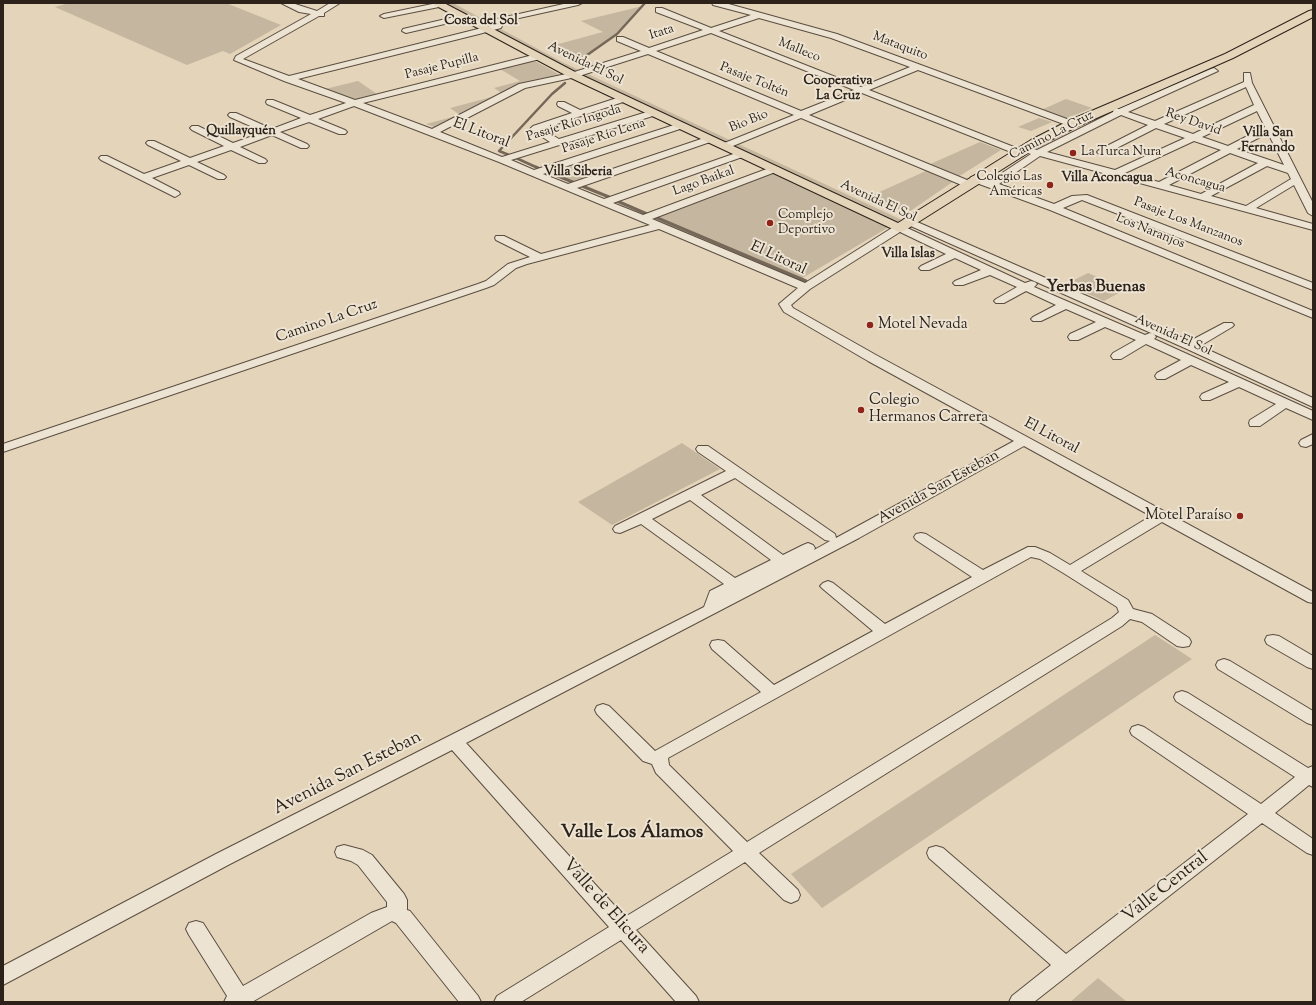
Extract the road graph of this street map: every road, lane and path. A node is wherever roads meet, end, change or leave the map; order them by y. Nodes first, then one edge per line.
1 (285, 3) edge
2 (455, 3) edge
3 (578, 3) edge
4 (716, 3) edge
5 (438, 4) edge
6 (339, 5) edge
7 (659, 10) dead end
8 (318, 13) junction
9 (1313, 13) edge
10 (328, 14) junction
11 (759, 15) junction
12 (384, 16) dead end
13 (462, 17) junction
14 (492, 26) junction
15 (406, 31) dead end
16 (711, 31) junction
17 (620, 39) dead end
18 (648, 51) junction
19 (537, 57) junction
20 (243, 63) junction
21 (917, 67) junction
22 (586, 71) junction
23 (1214, 71) dead end
24 (572, 75) junction
25 (287, 79) junction
26 (861, 90) junction
27 (623, 99) junction
28 (270, 102) dead end
29 (353, 103) junction
30 (561, 104) dead end
31 (1260, 106) junction
32 (1108, 108) junction
33 (1120, 112) junction
34 (579, 113) junction
35 (653, 113) junction
36 (802, 114) junction
37 (233, 115) dead end
38 (310, 118) junction
39 (1072, 124) junction
40 (1156, 124) junction
41 (680, 126) junction
42 (195, 128) dead end
43 (1270, 128) junction
44 (272, 132) junction
45 (342, 132) dead end
46 (432, 132) junction
47 (1192, 137) junction
48 (710, 139) junction
49 (557, 142) junction
50 (151, 143) dead end
51 (731, 144) junction
52 (232, 146) junction
53 (304, 146) dead end
54 (1228, 149) junction
55 (1022, 150) junction
56 (1102, 152) dead end
57 (1038, 153) junction
58 (742, 154) junction
59 (104, 158) dead end
60 (502, 160) junction
61 (190, 161) junction
62 (262, 161) dead end
63 (1266, 162) junction
64 (775, 169) junction
65 (535, 173) junction
66 (1116, 174) junction
67 (221, 176) dead end
68 (1294, 176) junction
69 (143, 178) junction
70 (972, 181) junction
71 (991, 184) junction
72 (1161, 185) junction
73 (570, 188) junction
74 (175, 194) dead end
75 (1202, 197) junction
76 (605, 202) junction
77 (1054, 208) junction
78 (1248, 210) junction
79 (1313, 213) edge
80 (643, 219) junction
81 (903, 225) junction
82 (660, 226) junction
83 (1313, 227) edge
84 (500, 238) dead end
85 (1192, 240) junction
86 (1168, 254) junction
87 (954, 255) junction
88 (541, 258) junction
89 (925, 268) dead end
90 (989, 271) junction
91 (1040, 280) junction
92 (959, 283) dead end
93 (806, 287) junction
94 (1313, 287) edge
95 (1025, 288) junction
96 (1000, 301) dead end
97 (1065, 305) junction
98 (1313, 315) edge
99 (1037, 318) dead end
100 (1106, 322) junction
101 (1228, 325) dead end
102 (1158, 332) junction
103 (1074, 337) dead end
104 (1145, 340) junction
105 (1191, 346) junction
106 (1118, 356) dead end
107 (1191, 360) junction
108 (1161, 376) dead end
109 (1239, 382) junction
110 (1206, 397) dead end
111 (1285, 403) junction
112 (1313, 403) edge
113 (1313, 416) edge
114 (1255, 423) dead end
115 (1024, 441) junction
116 (3, 448) edge
117 (703, 450) dead end
118 (736, 472) junction
119 (691, 494) junction
120 (1161, 516) junction
121 (642, 518) junction
122 (620, 529) dead end
123 (854, 535) junction
124 (830, 537) junction
125 (922, 537) dead end
126 (782, 561) junction
127 (1070, 571) junction
128 (983, 577) junction
129 (734, 584) junction
130 (828, 586) dead end
131 (1313, 598) edge
132 (711, 609) junction
133 (1127, 613) junction
134 (884, 631) junction
135 (1273, 640) dead end
136 (1183, 642) dead end
137 (718, 645) dead end
138 (1313, 663) edge
139 (1224, 665) dead end
140 (773, 693) junction
141 (1182, 697) dead end
142 (603, 710) dead end
143 (1313, 719) edge
144 (1138, 731) dead end
145 (455, 742) junction
146 (659, 760) junction
147 (1311, 777) edge
148 (1261, 813) junction
149 (1313, 848) edge
150 (344, 852) dead end
151 (746, 852) junction
152 (936, 853) dead end
153 (791, 895) dead end
154 (397, 915) junction
155 (624, 928) junction
156 (196, 929) dead end
157 (1066, 966) junction
158 (3, 976) edge
159 (237, 1000) edge
160 (471, 1002) edge
161 (504, 1002) edge
162 (689, 1002) edge
163 (1019, 1002) edge

1 - 8 street
2 - 14 main road, Avenida El Sol
3 - 14 street
4 - 11 street, Mataquito
5 - 12 street
5 - 13 main road, Avenida El Sol
6 - 8 street
6 - 10 street
7 - 16 street, Malleco
8 - 10 street
8 - 20 street
9 - 32 main road, Camino La Cruz
10 - 20 street
11 - 16 street, Itata
11 - 21 street, Mataquito
13 - 14 main road, Avenida El Sol
13 - 15 street
14 - 19 main road, Avenida El Sol
14 - 22 main road, Avenida El Sol
14 - 25 street
16 - 18 street, Itata
16 - 26 street, Malleco
17 - 18 street, Pasaje Toltén
18 - 22 street, Itata
18 - 36 street, Pasaje Toltén
19 - 24 main road, Avenida El Sol
19 - 29 street, Pasaje Pupilla
20 - 25 street, El Litoral
21 - 26 street, Bio Bio
21 - 39 street, Mataquito
22 - 24 street, Itata
22 - 51 main road, Avenida El Sol
23 - 33 street
24 - 27 main road, Avenida El Sol
24 - 46 street, Itata
25 - 29 street, El Litoral
26 - 36 street, Bio Bio
26 - 55 street, Malleco
27 - 34 street
27 - 35 main road, Avenida El Sol
28 - 38 street
29 - 38 street, Pasaje Pupilla
29 - 46 street, El Litoral
30 - 34 street
31 - 40 street
31 - 43 street
31 - 47 street
32 - 33 street, Rey David
32 - 39 main road, Camino La Cruz
33 - 40 street, Rey David
33 - 57 street
34 - 49 street
35 - 41 main road, Avenida El Sol
35 - 49 street, Pasaje Río Ingoda
36 - 51 street, Bio Bio
36 - 70 street, Pasaje Toltén
37 - 44 street
38 - 44 street, Pasaje Pupilla
38 - 45 street
39 - 55 main road, Camino La Cruz
40 - 47 street, Rey David
40 - 56 street
41 - 48 main road, Avenida El Sol
41 - 65 street, Pasaje Río Lena
42 - 52 street
43 - 54 street
43 - 68 street
44 - 52 street, Pasaje Pupilla
44 - 53 street
46 - 60 street, El Litoral
47 - 54 street, Rey David
47 - 66 street
48 - 51 main road, Avenida El Sol
48 - 73 street
49 - 60 street, Pasaje Río Ingoda
50 - 61 street
51 - 58 main road, Avenida El Sol
51 - 81 main road, Avenida El Sol
52 - 61 street, Pasaje Pupilla
52 - 62 street
54 - 63 street, Rey David
54 - 72 street
55 - 57 street, Aconcagua
55 - 70 main road, Camino La Cruz
57 - 66 street, Aconcagua
57 - 71 street
58 - 64 main road, Avenida El Sol
58 - 76 street
59 - 69 street
60 - 65 street, El Litoral
61 - 67 street
61 - 69 street, Pasaje Pupilla
63 - 68 street, Rey David
63 - 75 street
64 - 80 street, Lago Baikal
64 - 81 main road, Avenida El Sol
65 - 73 street, El Litoral
66 - 72 street, Aconcagua
68 - 78 street
68 - 79 street
69 - 74 street
70 - 71 street, Los Naranjos
70 - 81 main road, Camino La Cruz
71 - 77 street, Los Naranjos
72 - 75 street, Aconcagua
73 - 76 street, El Litoral
75 - 78 street, Aconcagua
76 - 80 street, El Litoral
77 - 85 street, Pasaje Los Manzanos
77 - 86 street, Los Naranjos
78 - 83 street, Aconcagua
80 - 82 street, El Litoral
81 - 87 street, Avenida El Sol
81 - 91 street, Avenida El Sol
81 - 93 street, Camino La Cruz
82 - 88 street, Camino La Cruz
82 - 93 street, El Litoral
84 - 88 street
85 - 86 street
85 - 94 street, Pasaje Los Manzanos
86 - 98 street, Los Naranjos
87 - 89 street
87 - 90 street, Avenida El Sol
88 - 116 street, Camino La Cruz
90 - 92 street
90 - 95 street, Avenida El Sol
91 - 95 street
91 - 102 street, Avenida El Sol
93 - 115 street, El Litoral
95 - 96 street
95 - 97 street, Avenida El Sol
97 - 99 street
97 - 100 street, Avenida El Sol
100 - 103 street
100 - 104 street, Avenida El Sol
101 - 105 street
102 - 104 street
102 - 105 street, Avenida El Sol
104 - 106 street
104 - 107 street, Avenida El Sol
105 - 112 street, Avenida El Sol
107 - 108 street
107 - 109 street, Avenida El Sol
109 - 110 street
109 - 111 street, Avenida El Sol
111 - 113 street, Avenida El Sol
111 - 114 street
115 - 120 street, El Litoral
115 - 123 street, Avenida San Esteban
117 - 118 street
118 - 119 street
118 - 124 street
119 - 121 street
119 - 126 street
120 - 127 street
120 - 131 street, El Litoral
121 - 122 street
121 - 129 street
123 - 124 street, Avenida San Esteban
123 - 132 street, Avenida San Esteban
124 - 126 street, Avenida San Esteban
125 - 128 street
126 - 129 street, Avenida San Esteban
127 - 128 street
127 - 133 street
128 - 134 street
129 - 132 street, Avenida San Esteban
130 - 134 street
132 - 145 street, Avenida San Esteban
133 - 136 street
133 - 151 street
134 - 140 street
135 - 138 street
137 - 140 street
139 - 143 street
140 - 146 street
141 - 147 street
142 - 146 street
144 - 148 street
145 - 155 street, Valle de Elicura
145 - 158 street, Avenida San Esteban
146 - 151 street
147 - 148 street, Valle Central
148 - 149 street
148 - 157 street, Valle Central
150 - 154 street
151 - 153 street
151 - 155 street
152 - 157 street
154 - 159 street
154 - 160 street
155 - 161 street
155 - 162 street, Valle de Elicura
156 - 159 street
157 - 163 street, Valle Central

